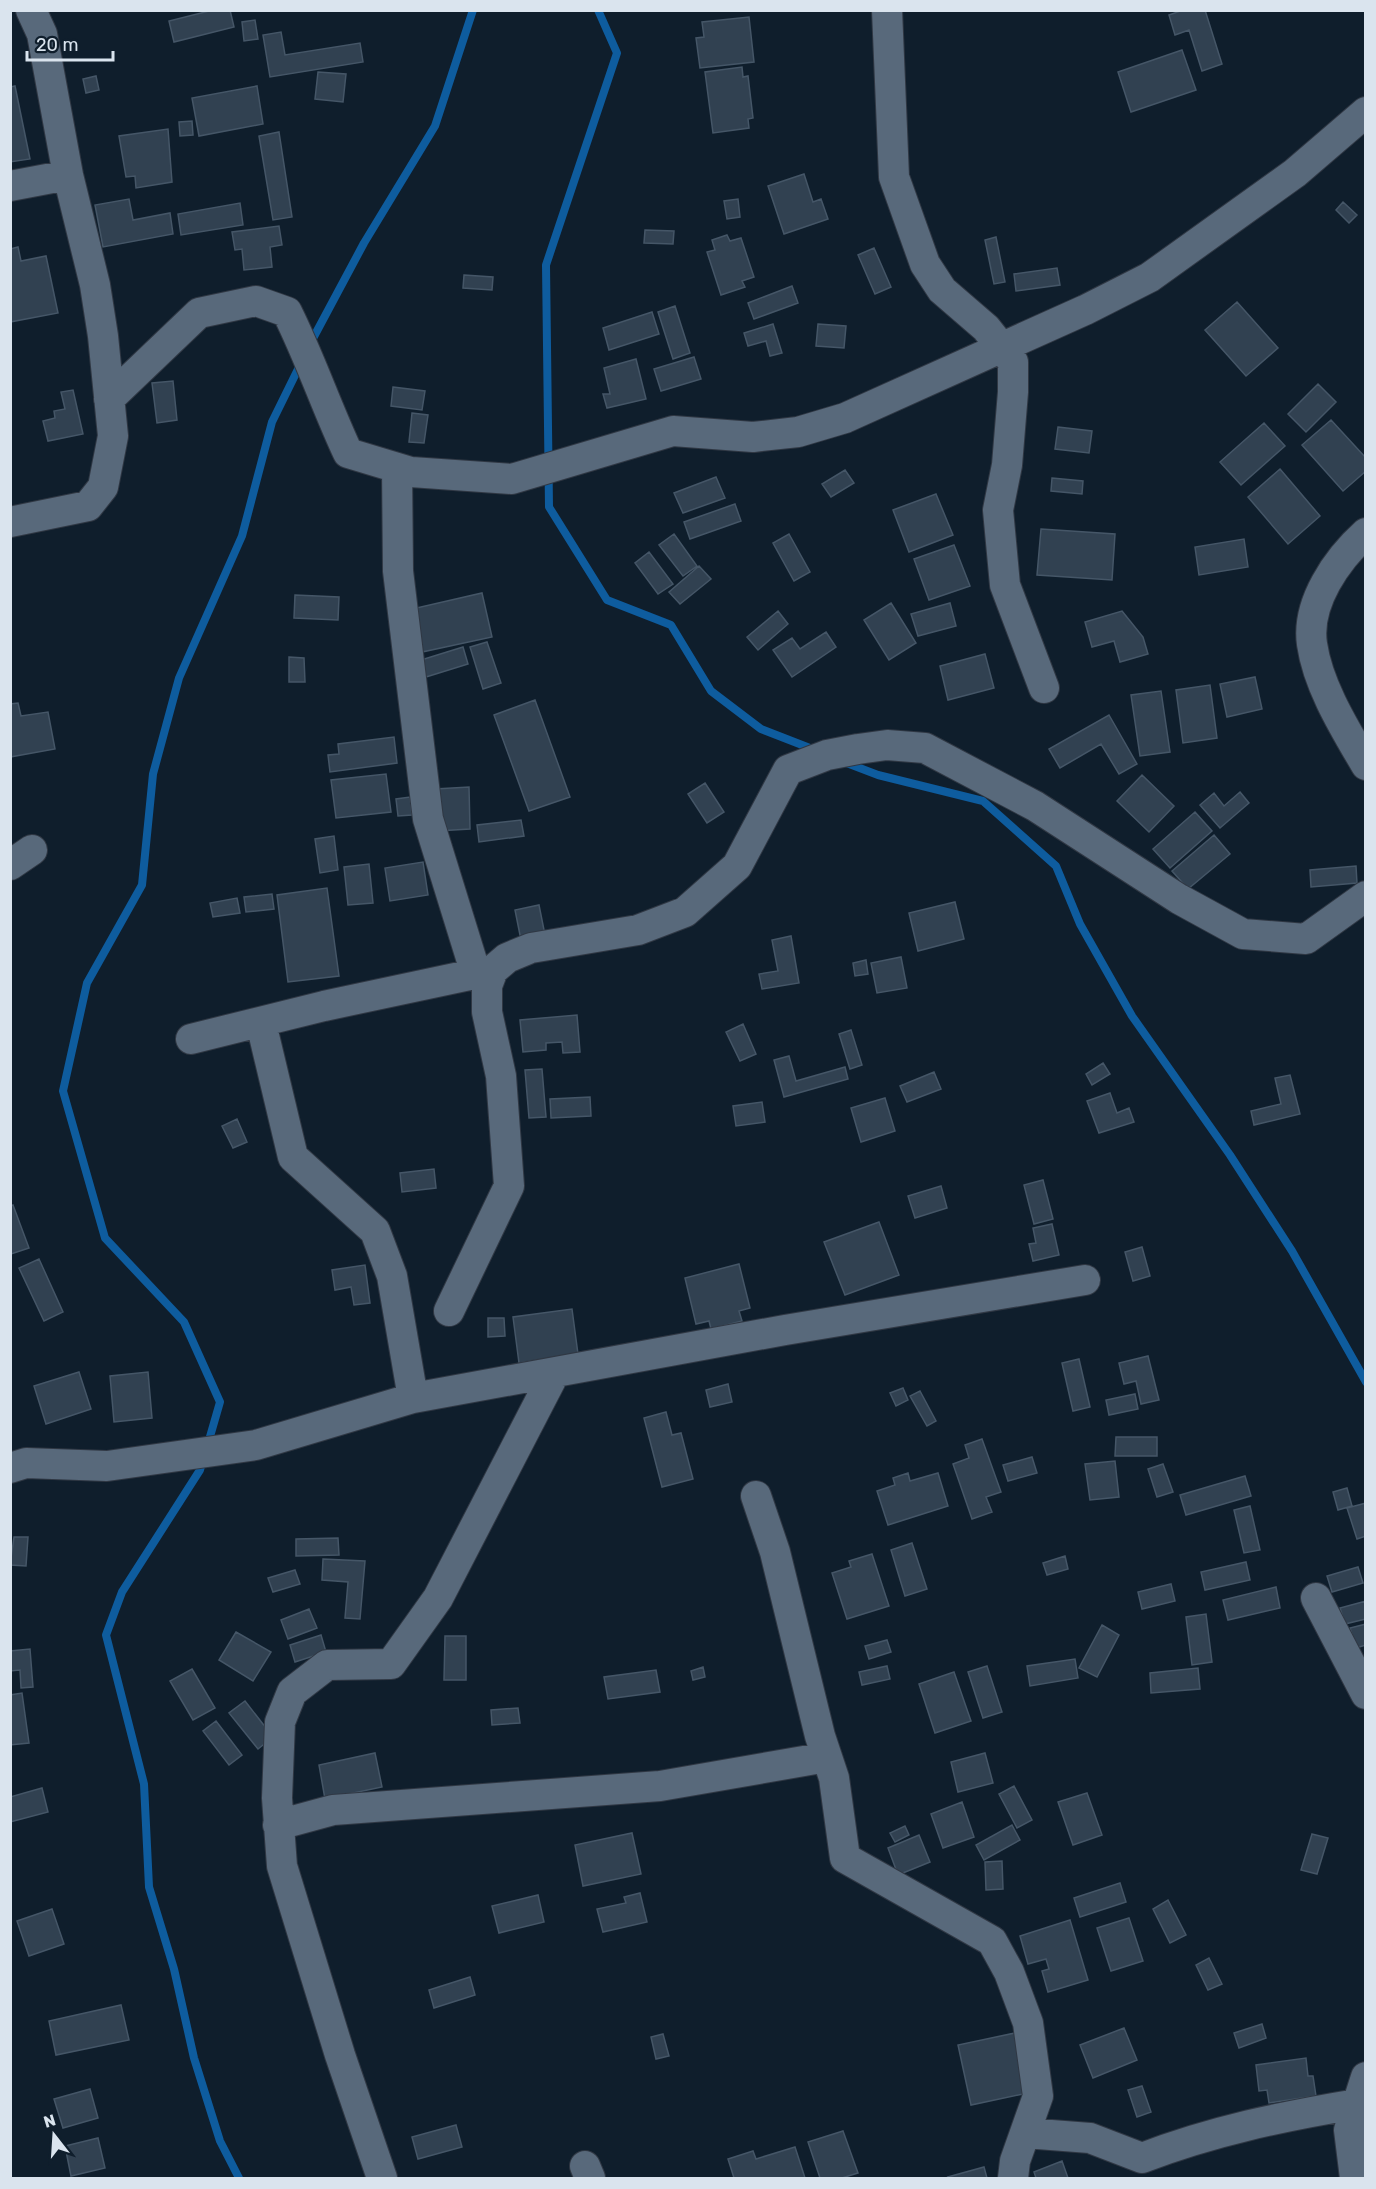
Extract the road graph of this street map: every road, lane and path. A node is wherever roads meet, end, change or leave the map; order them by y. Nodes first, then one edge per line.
1 (31, 10) edge
2 (887, 10) edge
3 (1365, 112) edge
4 (68, 175) junction
5 (10, 186) edge
6 (1002, 348) junction
7 (110, 399) junction
8 (397, 468) junction
9 (10, 522) edge
10 (1365, 533) edge
11 (1044, 688) dead end
12 (1365, 765) edge
13 (1365, 896) edge
14 (484, 972) junction
15 (261, 1023) junction
16 (191, 1039) dead end
17 (1085, 1280) dead end
18 (449, 1311) dead end
19 (555, 1374) junction
20 (413, 1398) junction
21 (10, 1468) edge
22 (756, 1496) dead end
23 (1316, 1598) dead end
24 (1365, 1694) edge
25 (827, 1757) junction
26 (278, 1825) junction
27 (1361, 2091) edge
28 (1025, 2133) junction
29 (382, 2178) edge
30 (1013, 2178) edge
31 (1355, 2178) edge

1 - 4 street
2 - 6 street
3 - 6 street
4 - 5 street
4 - 7 street
6 - 8 street
6 - 11 street
7 - 8 street
7 - 9 street
8 - 14 street
10 - 12 street
13 - 14 street
14 - 15 street
14 - 18 street
15 - 16 street
15 - 20 street
17 - 19 street
19 - 20 street
19 - 26 street
20 - 21 street
22 - 25 street
23 - 24 street
25 - 26 street
25 - 28 street
26 - 29 street
27 - 28 street
27 - 31 street
28 - 30 street

